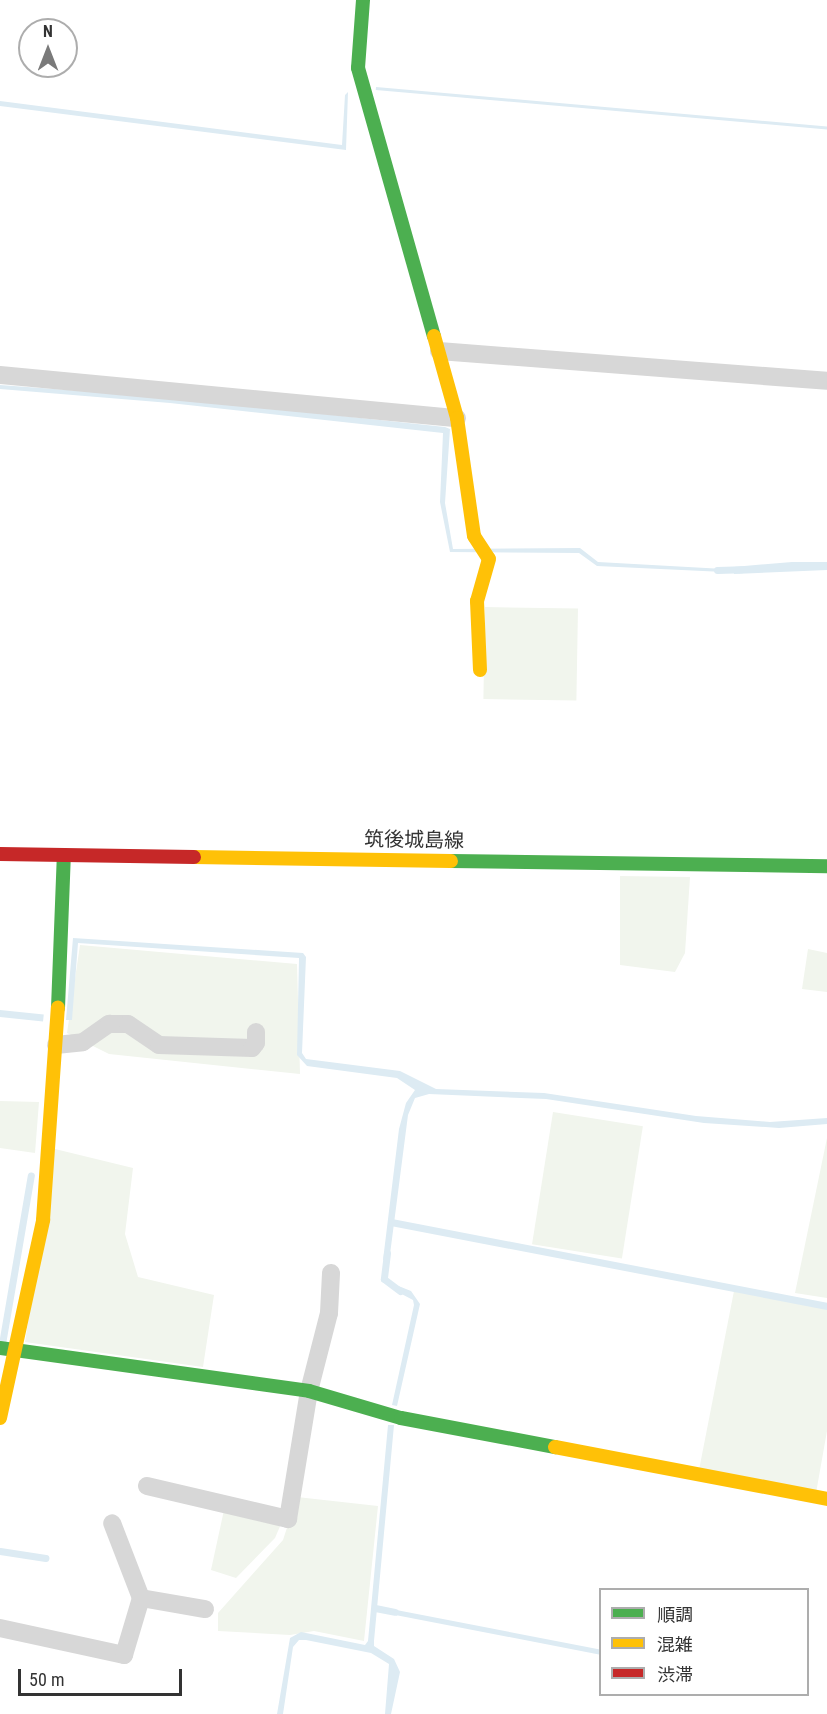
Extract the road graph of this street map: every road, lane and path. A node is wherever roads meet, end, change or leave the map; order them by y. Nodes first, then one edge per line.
1 (363, 0) edge
2 (439, 351) junction
3 (0, 375) edge
4 (827, 381) edge
5 (457, 418) junction
6 (480, 670) dead end
7 (0, 854) edge
8 (64, 855) junction
9 (827, 866) edge
10 (256, 1032) dead end
11 (56, 1045) junction
12 (331, 1273) dead end
13 (6, 1349) edge
14 (309, 1391) junction
15 (0, 1418) edge
16 (147, 1486) dead end
17 (827, 1499) edge
18 (112, 1523) dead end
19 (141, 1599) junction
20 (205, 1609) dead end
21 (0, 1628) edge

1 - 2 street
2 - 4 street
2 - 5 street
3 - 5 street
5 - 6 street
7 - 8 street, 筑後城島線
8 - 9 street, 筑後城島線
8 - 11 street
10 - 11 street
11 - 13 street
12 - 14 street
13 - 14 street
13 - 15 street
14 - 16 street
14 - 17 street
18 - 19 street
19 - 20 street
19 - 21 street

